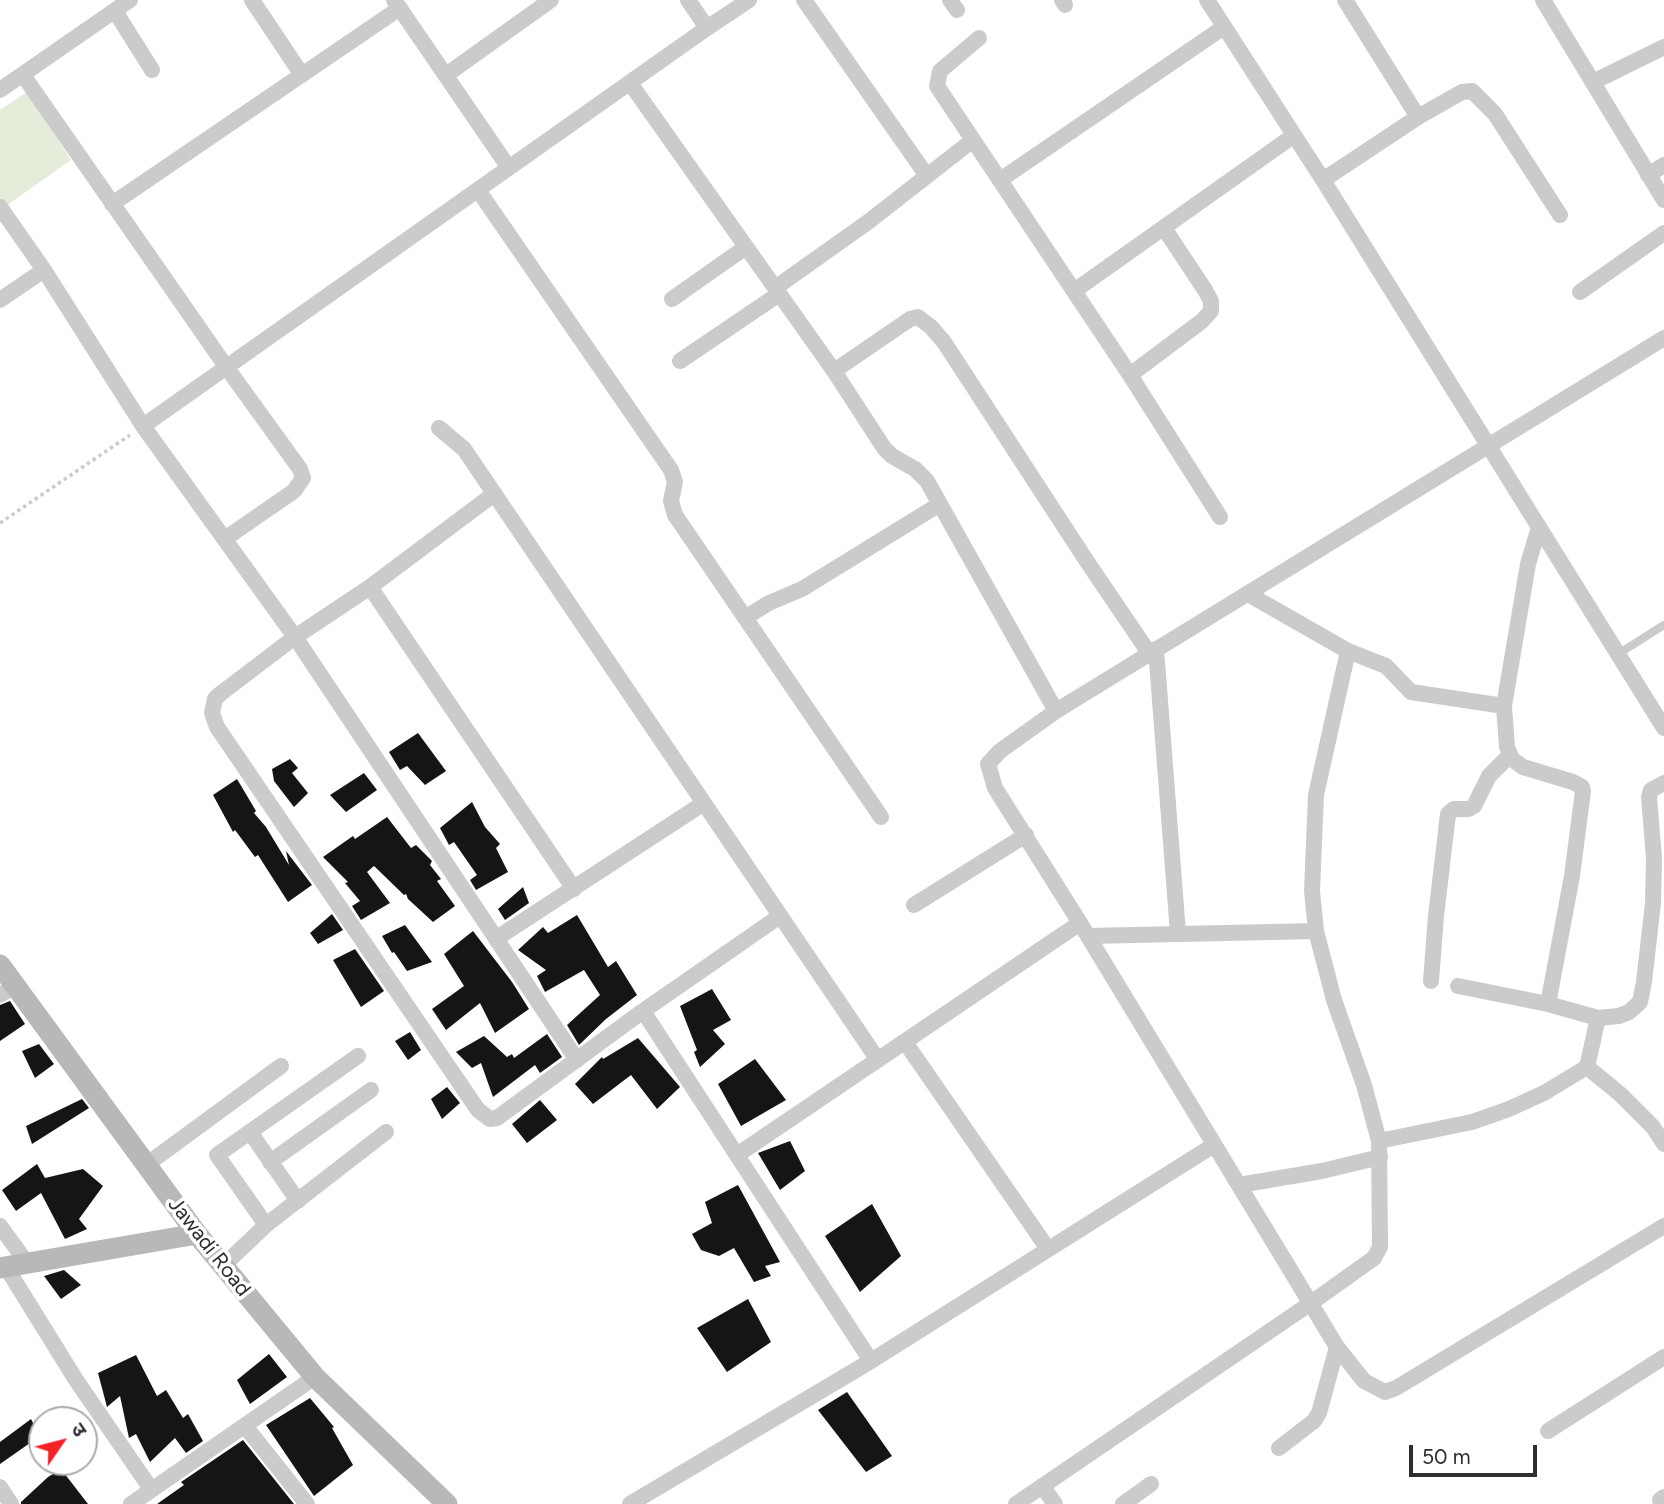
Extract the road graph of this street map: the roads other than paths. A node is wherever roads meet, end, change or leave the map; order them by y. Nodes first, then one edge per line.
1 (130, 0) edge
2 (252, 0) edge
3 (688, 0) edge
4 (750, 0) edge
5 (804, 0) edge
6 (1207, 0) edge
7 (1345, 0) edge
8 (1543, 0) edge
9 (546, 1) edge
10 (397, 4) edge
11 (115, 10) junction
12 (1224, 27) junction
13 (707, 28) junction
14 (979, 38) dead end
15 (1664, 47) edge
16 (152, 71) dead end
17 (23, 75) junction
18 (302, 75) junction
19 (446, 75) junction
20 (1592, 82) junction
21 (630, 83) junction
22 (0, 90) edge
23 (1418, 117) junction
24 (1293, 136) junction
25 (973, 140) junction
26 (1664, 165) edge
27 (509, 168) junction
28 (1648, 175) junction
29 (927, 176) junction
30 (1000, 180) junction
31 (1323, 180) junction
32 (478, 190) junction
33 (1664, 200) edge
34 (113, 204) junction
35 (0, 206) edge
36 (1560, 215) dead end
37 (1164, 228) junction
38 (1664, 233) edge
39 (746, 247) junction
40 (44, 270) junction
41 (777, 291) junction
42 (1074, 291) junction
43 (1580, 292) dead end
44 (672, 299) dead end
45 (0, 300) edge
46 (1664, 338) edge
47 (680, 361) dead end
48 (227, 368) junction
49 (834, 372) junction
50 (1130, 375) junction
51 (144, 426) junction
52 (439, 428) dead end
53 (1488, 445) junction
54 (494, 494) junction
55 (940, 504) junction
56 (1220, 517) dead end
57 (1539, 527) junction
58 (226, 538) junction
59 (370, 587) junction
60 (1248, 594) junction
61 (746, 617) junction
62 (1664, 625) edge
63 (295, 637) junction
64 (1153, 651) junction
65 (1348, 651) junction
66 (1618, 654) junction
67 (1504, 706) junction
68 (1056, 712) junction
69 (1664, 728) edge
70 (1510, 755) junction
71 (1664, 783) edge
72 (704, 803) junction
73 (881, 817) dead end
74 (1027, 835) junction
75 (574, 889) junction
76 (914, 905) dead end
77 (780, 916) junction
78 (1084, 930) junction
79 (1316, 930) junction
80 (1178, 933) junction
81 (497, 939) junction
82 (0, 965) edge
83 (1431, 981) dead end
84 (1458, 986) dead end
85 (7, 990) edge
86 (1548, 1004) junction
87 (643, 1011) junction
88 (1598, 1018) junction
89 (905, 1041) junction
90 (358, 1056) dead end
91 (577, 1060) junction
92 (878, 1060) junction
93 (281, 1066) dead end
94 (1587, 1067) junction
95 (371, 1090) dead end
96 (250, 1132) junction
97 (386, 1132) dead end
98 (1664, 1144) edge
99 (1214, 1145) junction
100 (1379, 1149) junction
101 (737, 1155) junction
102 (270, 1162) junction
103 (146, 1165) junction
104 (1239, 1185) junction
105 (298, 1201) junction
106 (266, 1225) junction
107 (0, 1226) edge
108 (1664, 1226) edge
109 (197, 1234) junction
110 (1048, 1250) junction
111 (11, 1266) edge
112 (223, 1266) junction
113 (1311, 1303) junction
114 (1336, 1347) junction
115 (1664, 1357) edge
116 (872, 1361) junction
117 (315, 1377) junction
118 (245, 1426) junction
119 (1548, 1431) dead end
120 (1279, 1448) dead end
121 (1151, 1485) dead end
122 (1042, 1486) junction
123 (0, 1488) edge
124 (151, 1489) junction
125 (11, 1504) edge
126 (131, 1504) edge
127 (307, 1504) edge
128 (447, 1504) edge
129 (630, 1504) edge
130 (1016, 1504) edge
131 (1055, 1504) edge
132 (1123, 1504) edge

1 - 11 street
2 - 18 street
3 - 13 street
4 - 13 street
5 - 29 street
6 - 12 street
7 - 23 street
8 - 20 street
9 - 19 street
10 - 18 street
10 - 19 street
11 - 16 street
11 - 17 street
12 - 24 street
12 - 30 street
13 - 21 street
14 - 25 street
15 - 20 street
17 - 22 street
17 - 34 street
18 - 34 street
19 - 27 street
20 - 28 street
21 - 27 street
21 - 39 street
23 - 31 street
23 - 36 street
24 - 31 street
24 - 37 street
25 - 29 street
25 - 30 street
26 - 28 street
27 - 32 street
28 - 33 street
29 - 41 street
30 - 42 street
31 - 53 street
32 - 48 street
32 - 61 street
34 - 48 street
35 - 40 street
37 - 42 street
37 - 50 street
38 - 43 street
39 - 41 street
39 - 44 street
40 - 45 street
40 - 51 street
41 - 47 street
41 - 49 street
42 - 50 street
46 - 53 street
48 - 51 street
48 - 58 street
49 - 55 street
49 - 64 street
50 - 56 street
51 - 58 street
52 - 54 street
53 - 57 street
53 - 60 street
54 - 59 street
54 - 72 street
55 - 61 street
55 - 68 street
57 - 66 street
57 - 67 street
58 - 63 street
59 - 63 street
59 - 75 street
60 - 64 street
60 - 65 street
61 - 73 street
62 - 66 lane
63 - 81 street
63 - 91 street
64 - 68 street
64 - 80 street
65 - 67 street
65 - 79 street
66 - 69 street
67 - 70 street
68 - 74 street
70 - 83 street
70 - 86 street
71 - 88 street
72 - 75 street
72 - 77 street
74 - 76 street
74 - 78 street
75 - 81 street
77 - 87 street
77 - 92 street
78 - 80 street
78 - 89 street
78 - 99 street
79 - 80 street
79 - 100 street
81 - 91 street
82 - 85 street, Jawadi Road
84 - 86 street
85 - 103 street, Jawadi Road
86 - 88 street
87 - 91 street
87 - 101 street
88 - 94 street
89 - 92 street
89 - 110 street
90 - 96 street
92 - 101 street
93 - 103 street
94 - 98 street
94 - 100 street
95 - 102 street
96 - 102 street
96 - 106 street
97 - 105 street
99 - 104 street
99 - 110 street
100 - 104 street
100 - 113 street
101 - 116 street
102 - 105 street
103 - 109 street, Jawadi Road
104 - 113 street
105 - 106 street
106 - 112 street
107 - 111 street
108 - 114 street
109 - 111 street
109 - 112 street, Jawadi Road
110 - 116 street
111 - 124 street
112 - 117 street, Jawadi Road
113 - 114 street
113 - 122 street
114 - 120 street
115 - 119 street
116 - 129 street
117 - 118 street
117 - 128 street, Jawadi Road
118 - 124 street
118 - 127 street
121 - 132 street
122 - 130 street
122 - 131 street
123 - 125 street
124 - 126 street

